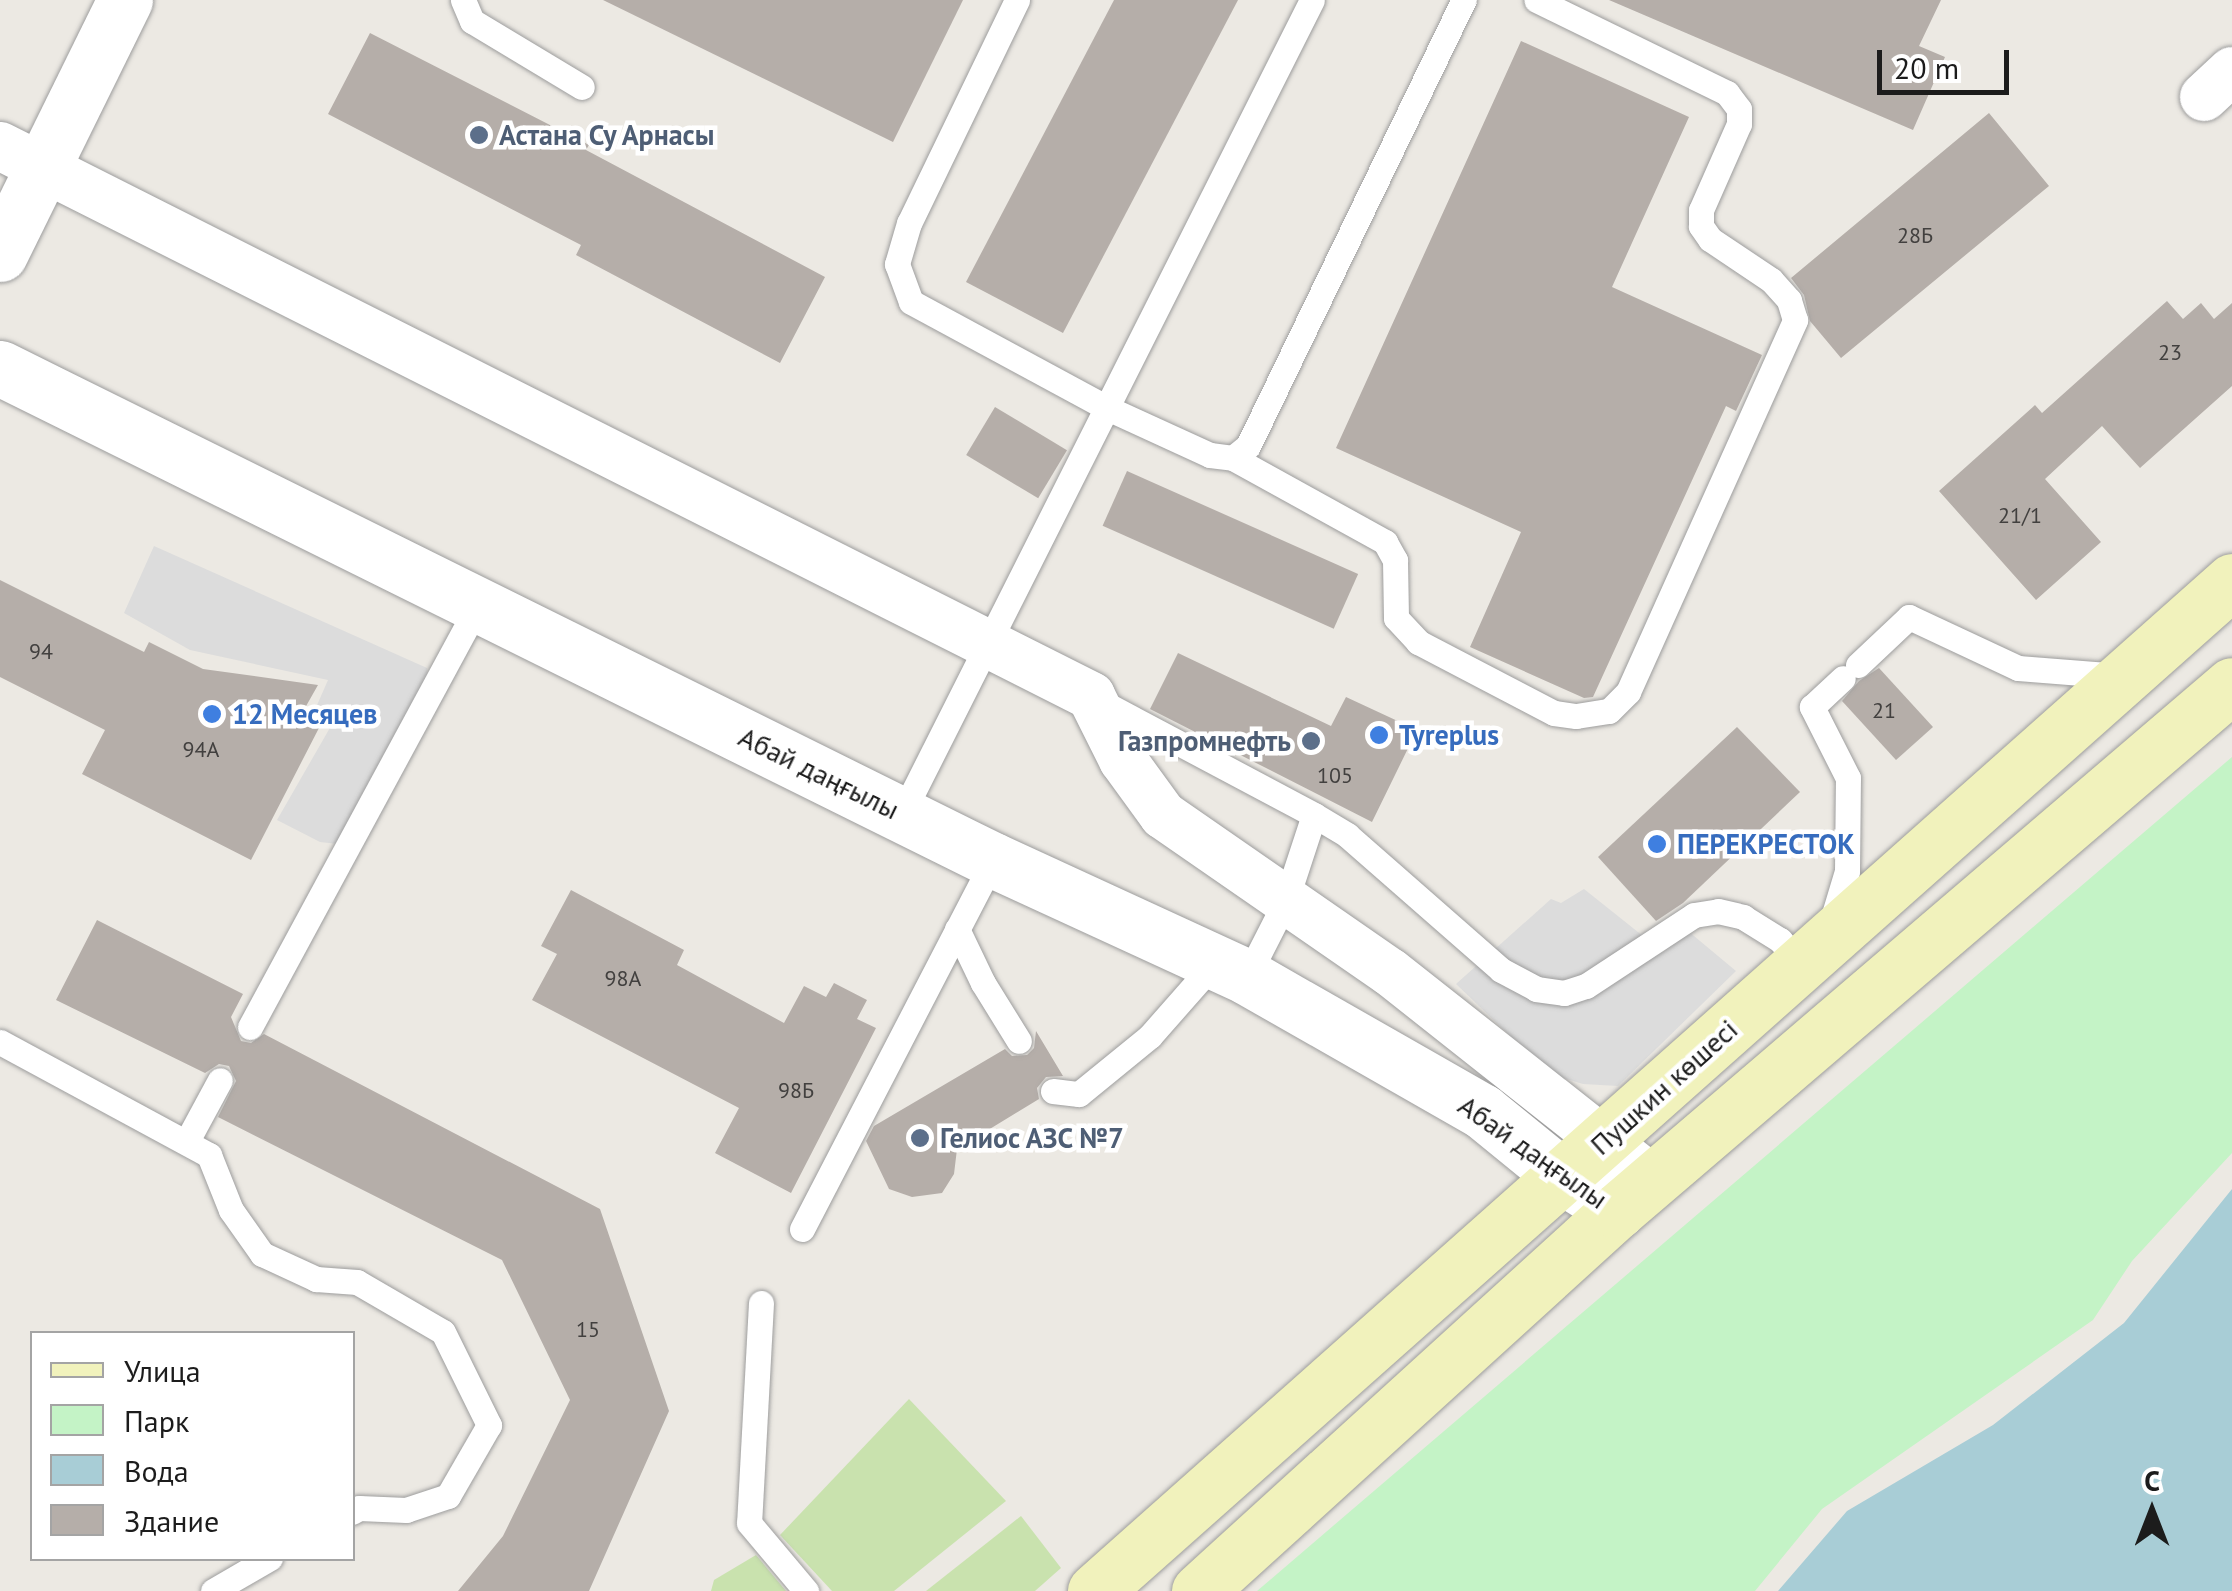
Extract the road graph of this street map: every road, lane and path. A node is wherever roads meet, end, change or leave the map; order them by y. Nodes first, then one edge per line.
1 (125, 0) edge
2 (463, 0) edge
3 (1018, 0) edge
4 (1312, 0) edge
5 (1464, 0) edge
6 (1536, 0) edge
7 (582, 88) dead end
8 (20, 157) edge
9 (0, 254) edge
10 (0, 368) edge
11 (1105, 408) junction
12 (1234, 458) junction
13 (2232, 582) edge
14 (478, 606) junction
15 (985, 645) junction
16 (2126, 677) junction
17 (2232, 685) edge
18 (1091, 696) junction
19 (902, 814) junction
20 (1314, 816) junction
21 (994, 860) junction
22 (1286, 900) junction
23 (958, 928) junction
24 (1814, 954) junction
25 (1231, 969) junction
26 (250, 1027) dead end
27 (1019, 1041) dead end
28 (0, 1042) edge
29 (220, 1080) dead end
30 (1053, 1091) dead end
31 (187, 1141) junction
32 (1582, 1160) junction
33 (1636, 1197) junction
34 (802, 1229) dead end
35 (761, 1303) dead end
36 (355, 1510) edge
37 (265, 1561) edge
38 (213, 1591) edge
39 (806, 1591) edge
40 (1095, 1591) edge
41 (1199, 1591) edge

1 - 8 street
2 - 7 lane
3 - 11 lane
4 - 11 lane
5 - 12 lane
6 - 12 lane
8 - 9 street
8 - 15 street
10 - 14 street, Абай даңғылы
11 - 12 lane
11 - 15 lane
13 - 16 main road, Пушкин көшесі
14 - 19 street, Абай даңғылы
14 - 26 lane
15 - 18 street
15 - 19 lane
16 - 24 main road, Пушкин көшесі
16 - 24 lane
17 - 33 main road
18 - 20 lane
18 - 22 street
19 - 21 street, Абай даңғылы
20 - 22 lane
20 - 24 lane
21 - 23 lane
21 - 25 street, Абай даңғылы
22 - 25 lane
22 - 32 street
23 - 27 lane
23 - 34 lane
24 - 32 main road, Пушкин көшесі
25 - 30 lane
25 - 32 street, Абай даңғылы
28 - 31 lane
29 - 31 lane
31 - 36 lane
32 - 33 street, Абай даңғылы
32 - 40 main road, Пушкин көшесі
33 - 41 main road
35 - 39 lane
37 - 38 lane

